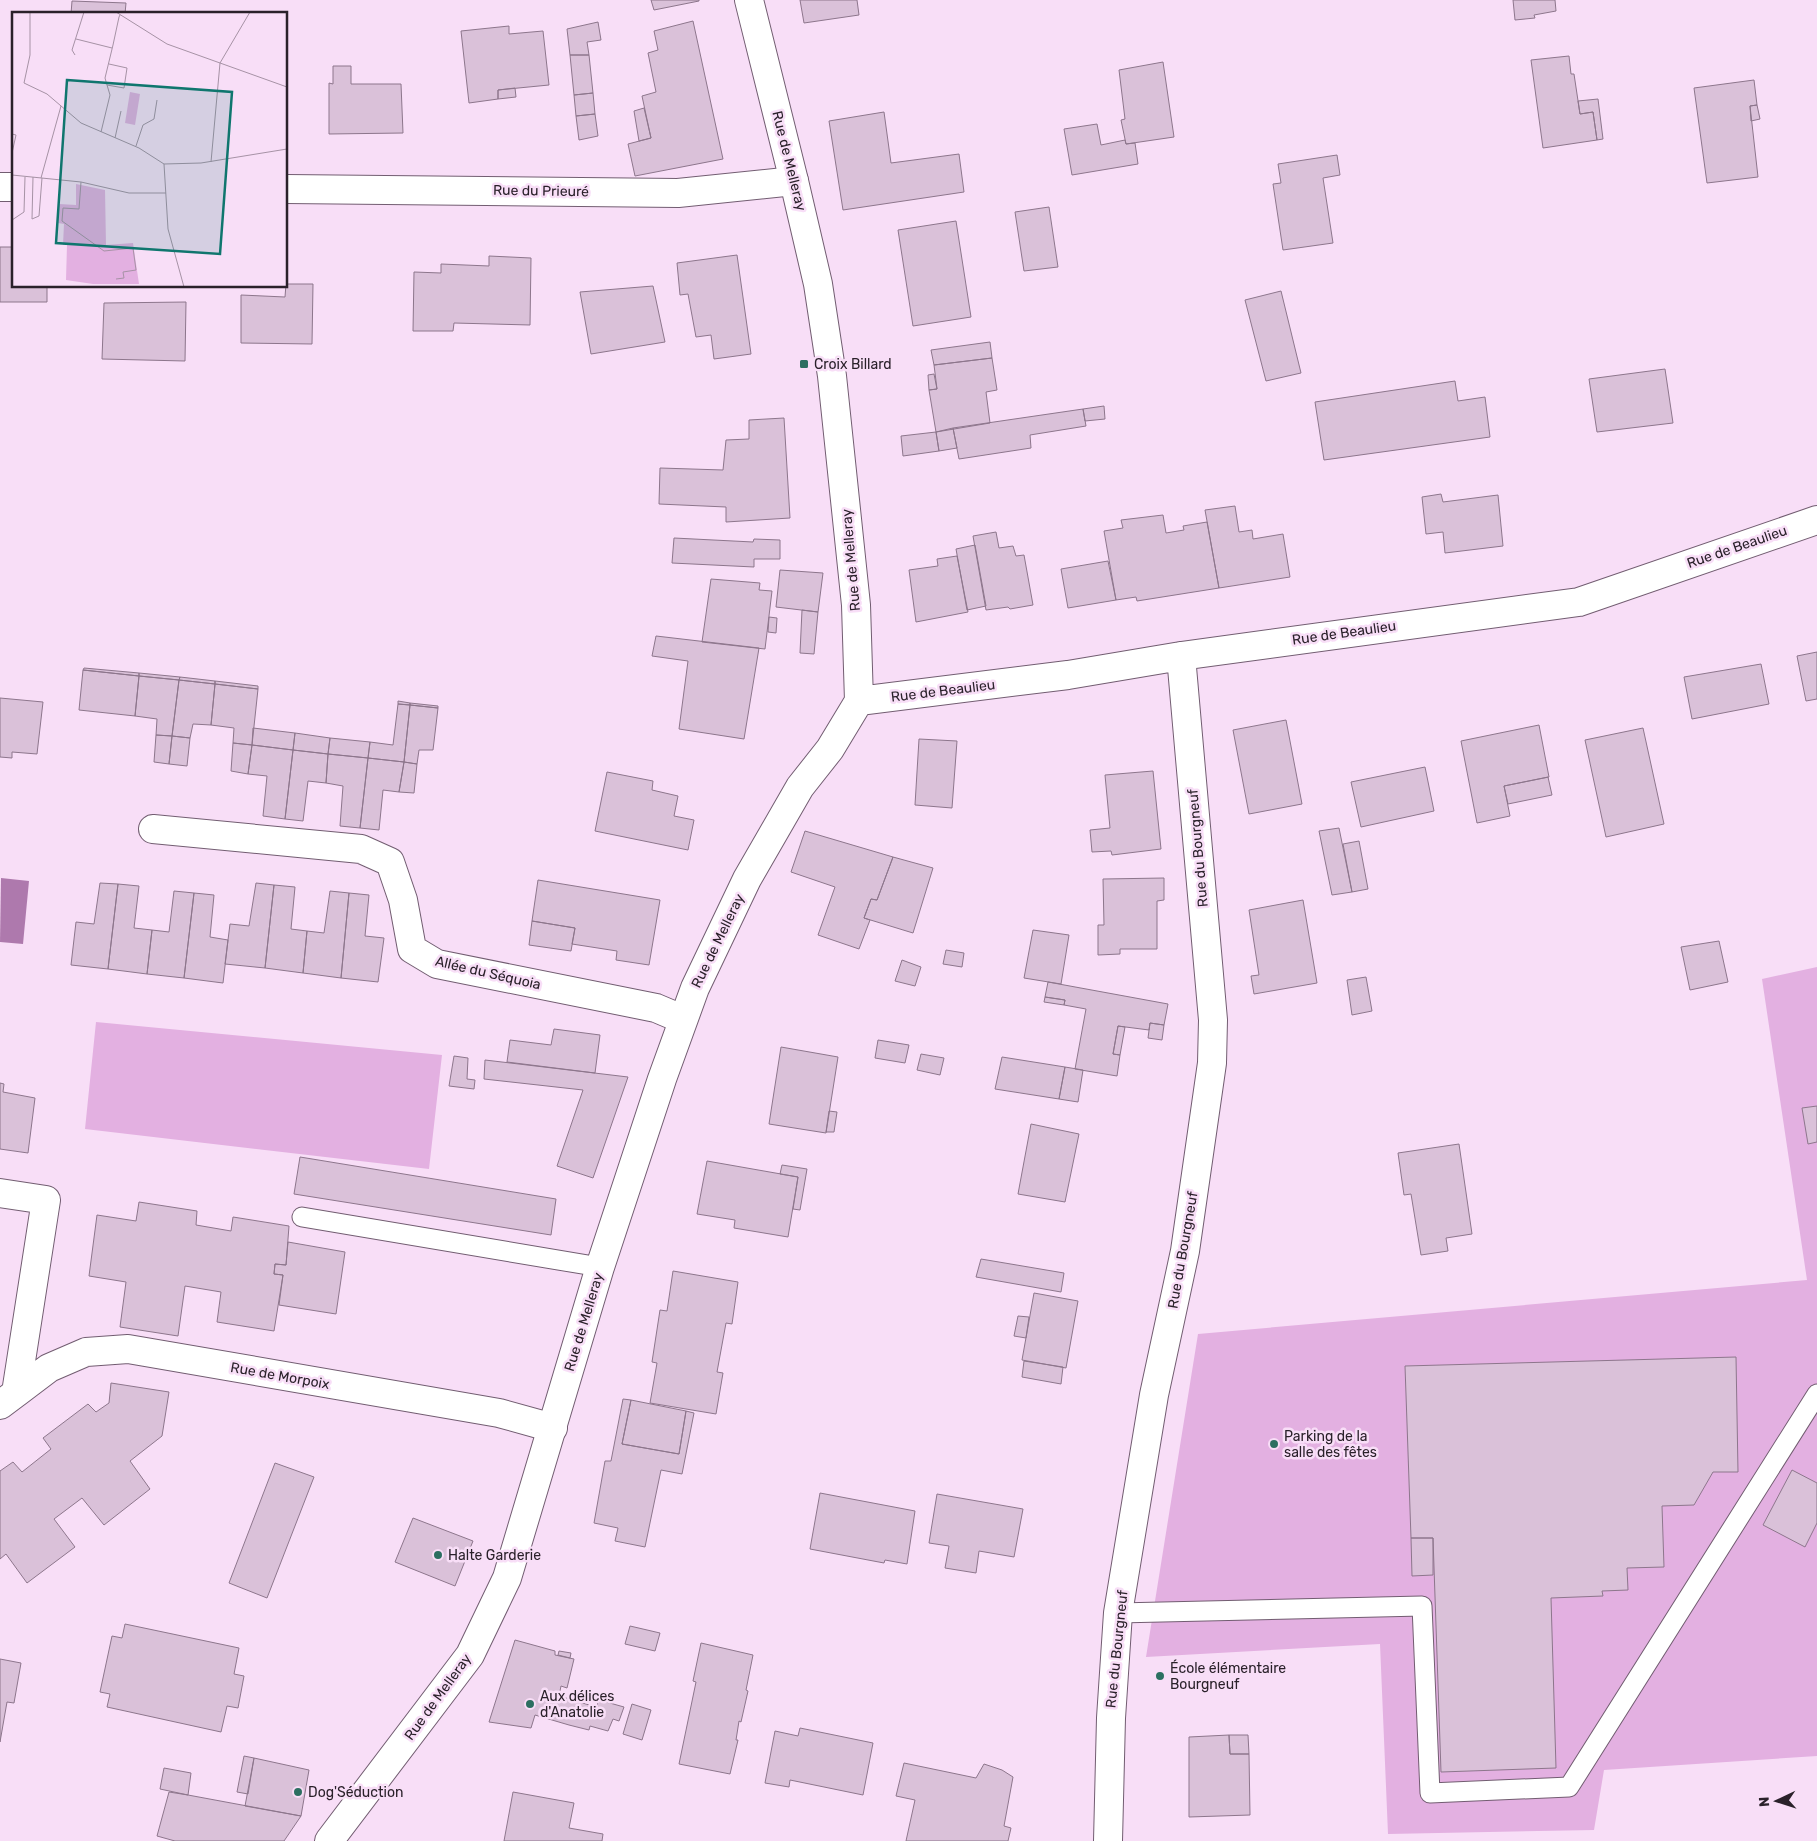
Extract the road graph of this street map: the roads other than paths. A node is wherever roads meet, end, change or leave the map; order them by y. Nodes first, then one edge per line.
1 (749, 0) edge
2 (794, 181) junction
3 (288, 188) edge
4 (1817, 520) edge
5 (1181, 656) junction
6 (859, 701) junction
7 (154, 828) dead end
8 (682, 1019) junction
9 (0, 1193) edge
10 (302, 1217) dead end
11 (600, 1267) junction
12 (1817, 1394) edge
13 (8, 1399) edge
14 (553, 1428) junction
15 (1118, 1613) junction
16 (329, 1841) edge
17 (1108, 1841) edge

1 - 2 street, Rue de Melleray
2 - 3 street, Rue du Prieuré
2 - 6 street, Rue de Melleray
4 - 5 street, Rue de Beaulieu
5 - 6 street, Rue de Beaulieu
5 - 15 street, Rue du Bourgneuf
6 - 8 street, Rue de Melleray
7 - 8 street, Allée du Séquoia
8 - 11 street, Rue de Melleray
9 - 13 street, Rue de Morpoix
10 - 11 lane
11 - 14 street, Rue de Melleray
12 - 15 lane
13 - 14 street, Rue de Morpoix
14 - 16 street, Rue de Melleray
15 - 17 street, Rue du Bourgneuf

